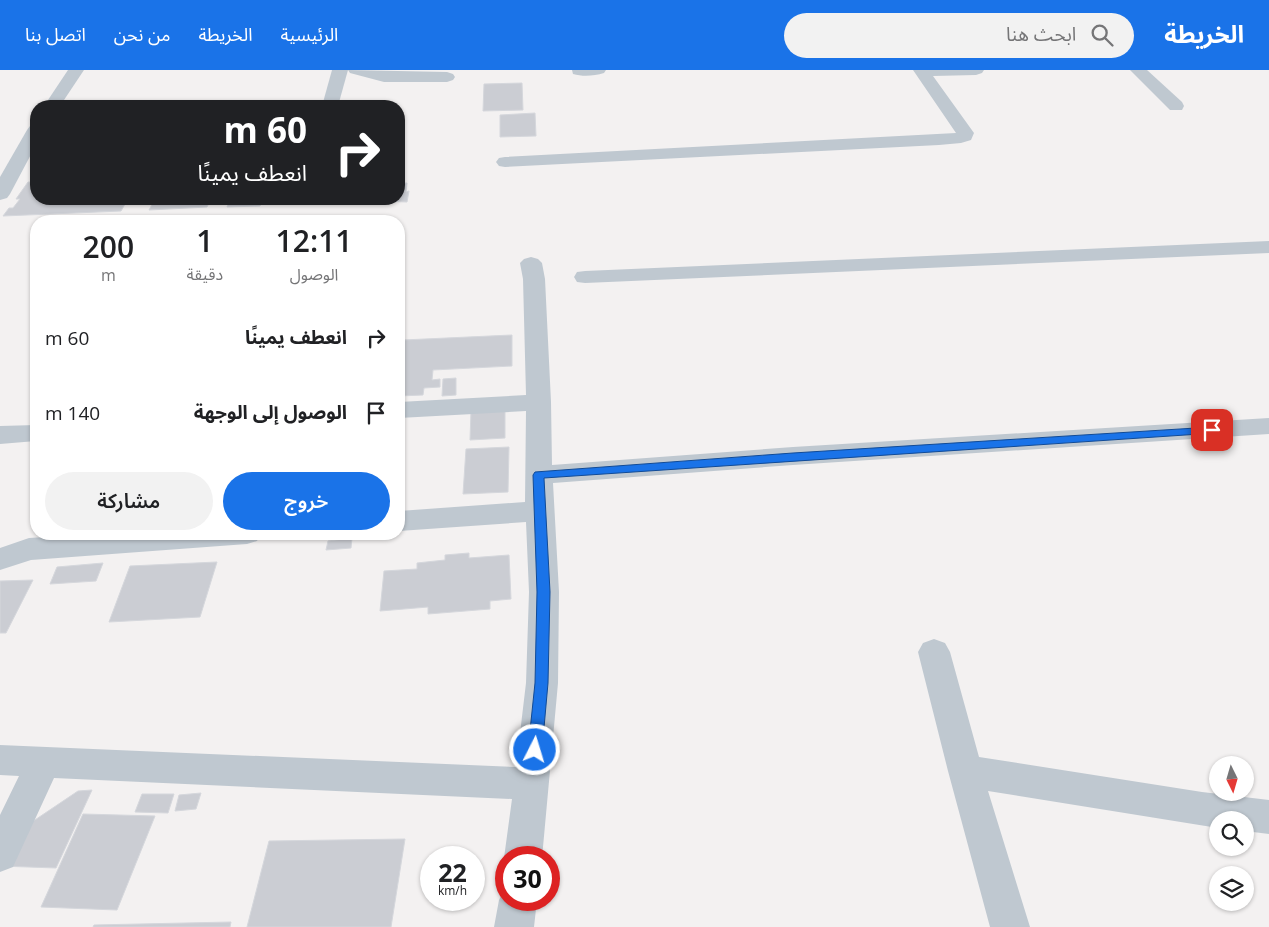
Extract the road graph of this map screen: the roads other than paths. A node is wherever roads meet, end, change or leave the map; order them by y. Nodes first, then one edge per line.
1 (76, 70) edge
2 (340, 70) edge
3 (356, 70) edge
4 (598, 70) edge
5 (976, 70) edge
6 (1138, 70) edge
7 (579, 71) edge
8 (922, 71) edge
9 (447, 77) dead end
10 (56, 100) edge
11 (332, 100) edge
12 (1176, 106) dead end
13 (28, 160) edge
14 (505, 162) dead end
15 (0, 194) edge
16 (1269, 247) edge
17 (531, 263) dead end
18 (585, 277) dead end
19 (539, 402) junction
20 (405, 410) edge
21 (1269, 426) edge
22 (30, 433) edge
23 (0, 435) edge
24 (539, 475) junction
25 (539, 511) junction
26 (405, 521) edge
27 (160, 540) edge
28 (0, 559) edge
29 (934, 652) dead end
30 (0, 760) edge
31 (43, 763) junction
32 (965, 771) junction
33 (532, 784) junction
34 (1269, 817) edge
35 (524, 846) edge
36 (0, 854) edge
37 (516, 911) edge
38 (514, 927) edge
39 (1010, 927) edge

1 - 10 street
2 - 11 street
3 - 9 street
4 - 7 street
5 - 8 street
6 - 12 street
8 - 14 street
13 - 15 street
16 - 18 street
17 - 19 street
19 - 20 street
19 - 24 street
21 - 24 street
22 - 23 street
24 - 25 street
25 - 26 street
25 - 33 street
27 - 28 street
29 - 32 street
30 - 31 street
31 - 33 street
31 - 36 street
32 - 34 street
32 - 39 street
33 - 35 street
37 - 38 street

